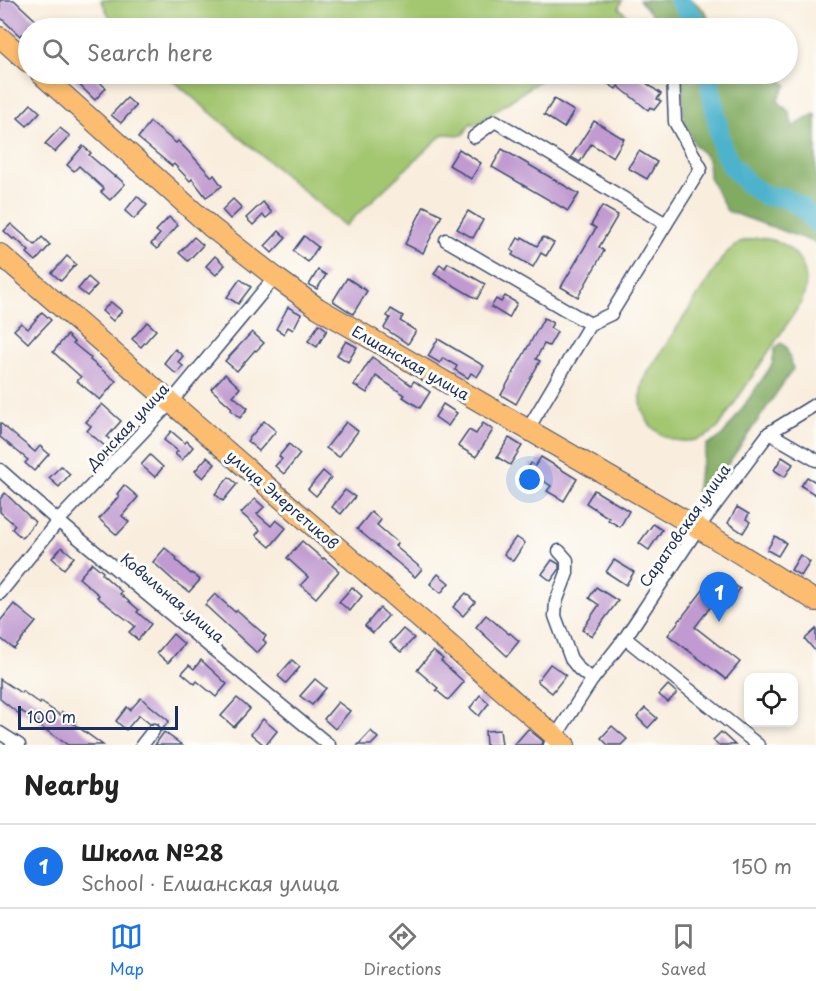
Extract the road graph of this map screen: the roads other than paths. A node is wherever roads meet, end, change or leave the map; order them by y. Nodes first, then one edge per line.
1 (0, 37) edge
2 (18, 53) edge
3 (52, 84) edge
4 (673, 84) edge
5 (474, 137) dead end
6 (666, 224) junction
7 (446, 240) dead end
8 (0, 254) edge
9 (275, 277) junction
10 (590, 324) junction
11 (172, 401) junction
12 (816, 404) edge
13 (528, 429) junction
14 (769, 433) junction
15 (816, 460) edge
16 (0, 470) edge
17 (58, 521) junction
18 (698, 528) junction
19 (559, 551) dead end
20 (0, 593) edge
21 (816, 602) edge
22 (625, 638) junction
23 (592, 680) junction
24 (153, 731) dead end
25 (0, 733) edge
26 (557, 742) edge
27 (19, 745) edge
28 (142, 745) edge
29 (329, 745) edge
30 (758, 745) edge

1 - 2 main road
3 - 9 main road, Елшанская улица
4 - 6 street
5 - 6 street
6 - 10 street
7 - 10 street
8 - 11 main road, улица Энергетиков
9 - 11 street, Донская улица
9 - 13 main road, Елшанская улица
10 - 13 street
11 - 17 street, Донская улица
11 - 26 main road, улица Энергетиков
12 - 14 street, Саратовская улица
13 - 18 main road, Елшанская улица
14 - 15 street
14 - 18 street, Саратовская улица
16 - 17 street, Ковыльная улица
17 - 20 street, Донская улица
17 - 29 street, Ковыльная улица
18 - 21 main road, Елшанская улица
18 - 22 street, Саратовская улица
19 - 23 street
22 - 23 street, Саратовская улица
22 - 30 street
23 - 26 street, Саратовская улица
24 - 28 street
25 - 27 street

